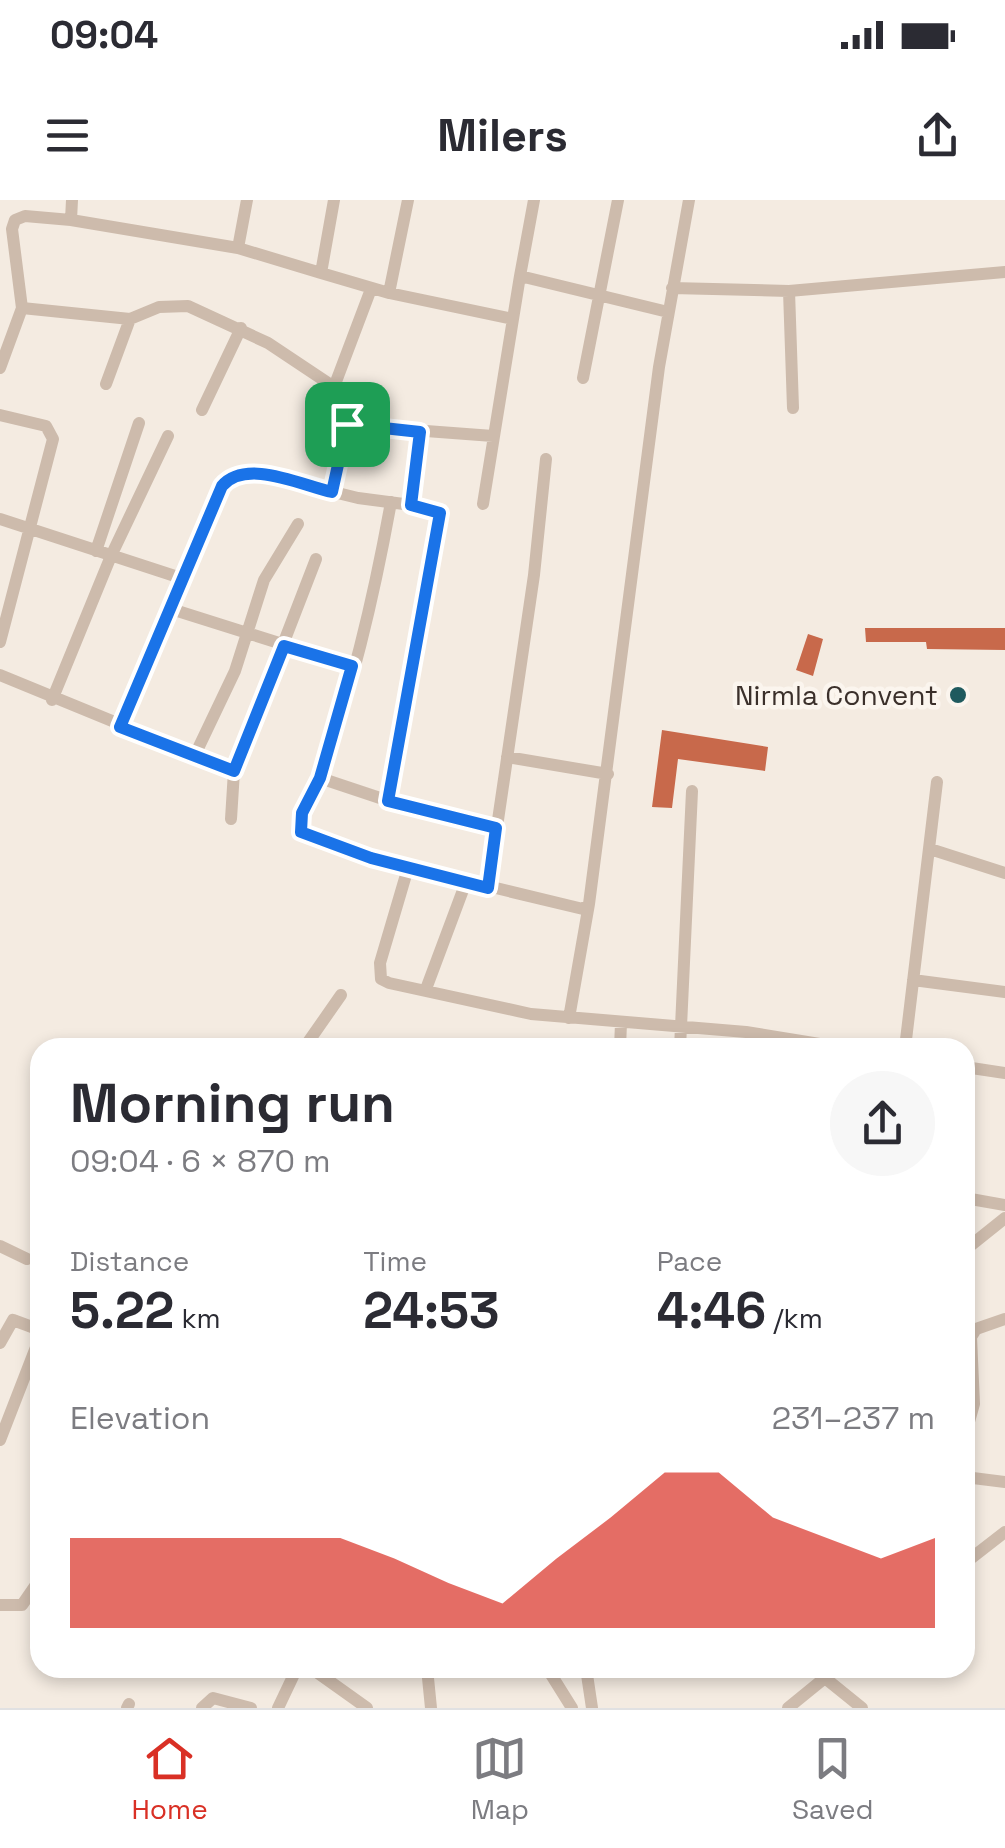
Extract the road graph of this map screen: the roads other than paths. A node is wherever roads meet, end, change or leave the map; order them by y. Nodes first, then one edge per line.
1 (72, 200) edge
2 (247, 200) edge
3 (334, 200) edge
4 (408, 200) edge
5 (534, 200) edge
6 (618, 200) edge
7 (689, 200) edge
8 (71, 220) junction
9 (238, 248) junction
10 (1005, 272) edge
11 (322, 273) junction
12 (520, 276) junction
13 (672, 288) junction
14 (371, 289) junction
15 (600, 292) junction
16 (789, 292) junction
17 (389, 293) junction
18 (22, 308) junction
19 (668, 312) junction
20 (130, 319) junction
21 (513, 319) junction
22 (241, 328) junction
23 (0, 368) edge
24 (583, 378) dead end
25 (106, 384) dead end
26 (334, 387) junction
27 (793, 408) dead end
28 (202, 410) dead end
29 (0, 415) edge
30 (139, 423) dead end
31 (347, 424) junction
32 (420, 432) junction
33 (168, 436) dead end
34 (493, 436) junction
35 (546, 458) dead end
36 (332, 492) junction
37 (391, 502) junction
38 (483, 504) dead end
39 (411, 505) junction
40 (0, 519) edge
41 (298, 524) dead end
42 (29, 528) junction
43 (96, 551) junction
44 (111, 556) junction
45 (316, 559) dead end
46 (181, 578) junction
47 (168, 608) junction
48 (248, 636) junction
49 (0, 642) edge
50 (284, 646) junction
51 (352, 666) junction
52 (0, 675) edge
53 (52, 700) junction
54 (120, 727) junction
55 (194, 758) junction
56 (507, 758) junction
57 (234, 771) junction
58 (608, 774) junction
59 (320, 778) junction
60 (937, 782) dead end
61 (692, 791) dead end
62 (388, 801) junction
63 (231, 819) dead end
64 (496, 828) junction
65 (930, 848) junction
66 (408, 868) junction
67 (1005, 873) edge
68 (466, 882) junction
69 (488, 888) junction
70 (589, 904) junction
71 (913, 980) junction
72 (426, 989) junction
73 (1005, 992) edge
74 (341, 994) dead end
75 (569, 1018) junction
76 (621, 1024) junction
77 (681, 1026) junction
78 (311, 1038) edge
79 (620, 1038) edge
80 (680, 1038) edge
81 (770, 1038) edge
82 (906, 1038) edge
83 (975, 1068) edge
84 (1005, 1073) edge
85 (975, 1200) edge
86 (1005, 1205) edge
87 (1005, 1218) edge
88 (975, 1242) edge
89 (0, 1246) edge
90 (28, 1259) dead end
91 (1005, 1318) edge
92 (30, 1328) edge
93 (976, 1329) edge
94 (0, 1343) edge
95 (30, 1360) edge
96 (0, 1440) edge
97 (975, 1478) edge
98 (1005, 1482) edge
99 (1005, 1532) edge
100 (975, 1555) edge
101 (30, 1593) edge
102 (0, 1605) edge
103 (292, 1678) edge
104 (325, 1678) edge
105 (428, 1678) edge
106 (552, 1678) edge
107 (588, 1678) edge
108 (825, 1678) joint
109 (202, 1708) edge
110 (251, 1708) edge
111 (278, 1708) edge
112 (367, 1708) edge
113 (431, 1708) edge
114 (572, 1708) edge
115 (592, 1708) edge
116 (788, 1708) edge
117 (862, 1708) edge

1 - 8 street
2 - 9 street
3 - 11 street
4 - 17 street
5 - 12 street
6 - 15 street
7 - 13 street
8 - 9 street
8 - 18 street
9 - 11 street
10 - 16 street
11 - 14 street
12 - 15 street
12 - 21 street
13 - 16 street
13 - 19 street
14 - 17 street
14 - 26 street
15 - 19 street
15 - 24 street
16 - 27 street
17 - 21 street
18 - 20 street
18 - 23 street
19 - 58 street
20 - 22 street
20 - 25 street
21 - 34 street
22 - 26 street
22 - 28 street
26 - 31 street
29 - 42 street
30 - 43 street
31 - 32 street
31 - 36 street
32 - 34 street
32 - 39 street
33 - 44 street
34 - 38 street
35 - 56 street
36 - 37 street
36 - 46 street
37 - 39 street
37 - 51 street
39 - 62 street
40 - 42 street
41 - 48 street
42 - 43 street
42 - 49 street
43 - 44 street
44 - 46 street
44 - 53 street
45 - 50 street
46 - 47 street
47 - 48 street
47 - 54 street
48 - 50 street
48 - 55 street
50 - 51 street
50 - 57 street
51 - 59 street
52 - 53 street
53 - 54 street
54 - 55 street
55 - 57 street
56 - 58 street
56 - 64 street
57 - 63 street
58 - 70 street
59 - 62 street
59 - 66 street
60 - 65 street
61 - 77 street
62 - 64 street
64 - 69 street
65 - 67 street
65 - 71 street
66 - 68 street
66 - 72 street
68 - 69 street
68 - 72 street
69 - 70 street
70 - 75 street
71 - 73 street
71 - 82 street
72 - 75 street
74 - 78 street
75 - 76 street
76 - 77 street
76 - 79 street
77 - 80 street
77 - 81 street
83 - 84 street
85 - 86 street
87 - 88 street
89 - 90 street
91 - 93 street
92 - 94 street
95 - 96 street
97 - 98 street
99 - 100 street
101 - 102 street
103 - 111 street
104 - 112 street
105 - 113 street
106 - 114 street
107 - 115 street
108 - 116 street
108 - 117 street
109 - 110 street

